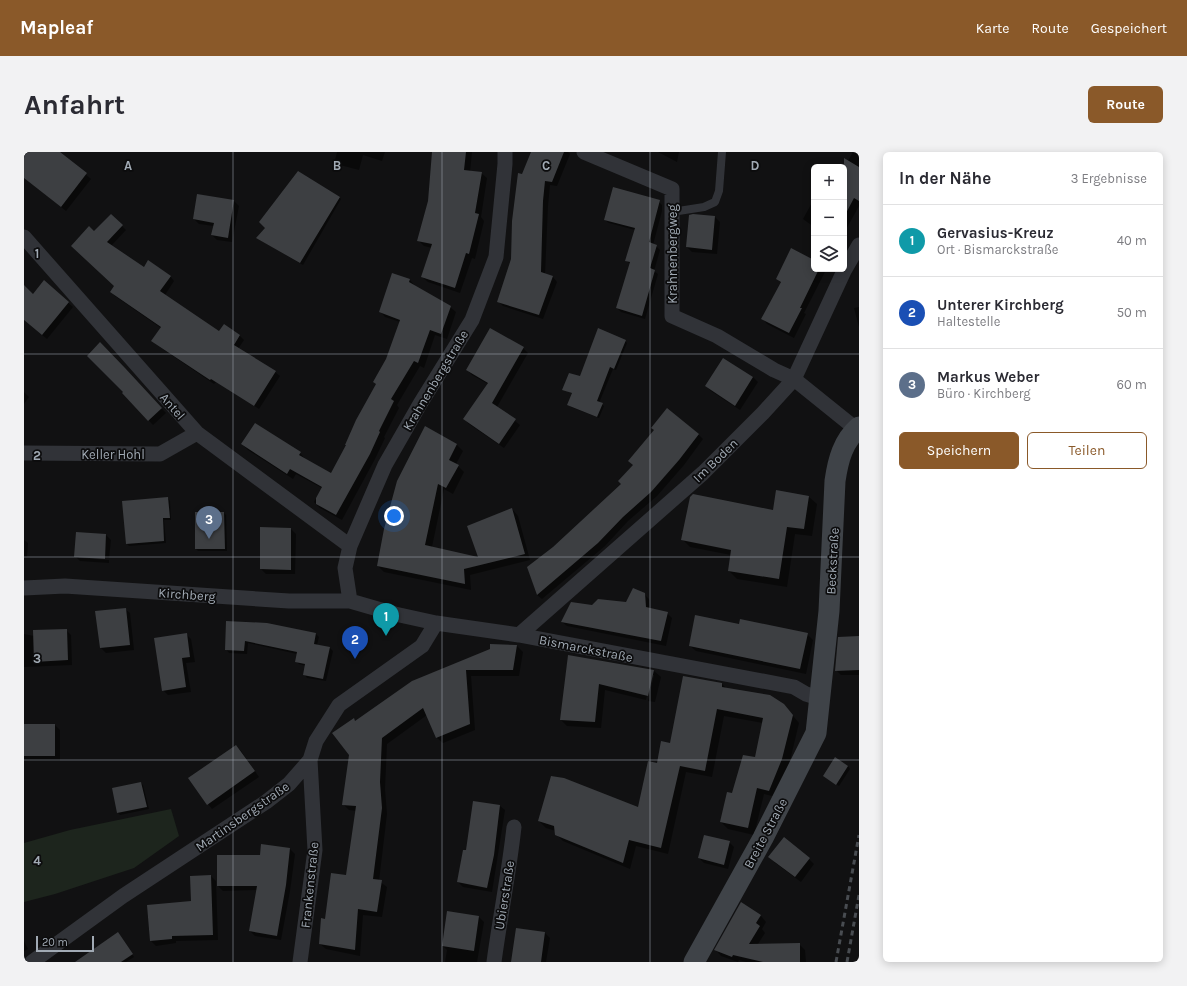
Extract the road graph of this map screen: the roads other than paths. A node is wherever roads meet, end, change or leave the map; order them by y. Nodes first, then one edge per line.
1 (505, 152) edge
2 (584, 152) edge
3 (722, 152) edge
4 (672, 212) junction
5 (24, 237) edge
6 (859, 245) edge
7 (794, 379) junction
8 (858, 428) edge
9 (197, 433) junction
10 (24, 453) edge
11 (350, 546) junction
12 (24, 588) edge
13 (350, 601) junction
14 (436, 623) junction
15 (519, 635) junction
16 (819, 698) junction
17 (310, 760) junction
18 (514, 828) dead end
19 (32, 962) edge
20 (300, 962) edge
21 (494, 962) edge
22 (694, 962) edge

1 - 11 street, Krahnenbergstraße
2 - 4 street, Krahnenbergweg
3 - 4 lane
4 - 7 street, Krahnenbergweg
5 - 9 street, Antel
6 - 7 street, Im Boden
7 - 8 street, Krahnenbergweg
7 - 15 street, Im Boden
8 - 16 street, Beckstraße
9 - 10 street, Keller Hohl
9 - 11 street, Antel
11 - 13 street, Krahnenbergstraße
12 - 13 street, Kirchberg
13 - 14 street, Bismarckstraße
14 - 15 street, Bismarckstraße
14 - 17 street, Martinsbergstraße
15 - 16 street, Bismarckstraße
16 - 22 street, Breite Straße
17 - 19 street, Martinsbergstraße
17 - 20 street, Frankenstraße
18 - 21 street, Ubierstraße

